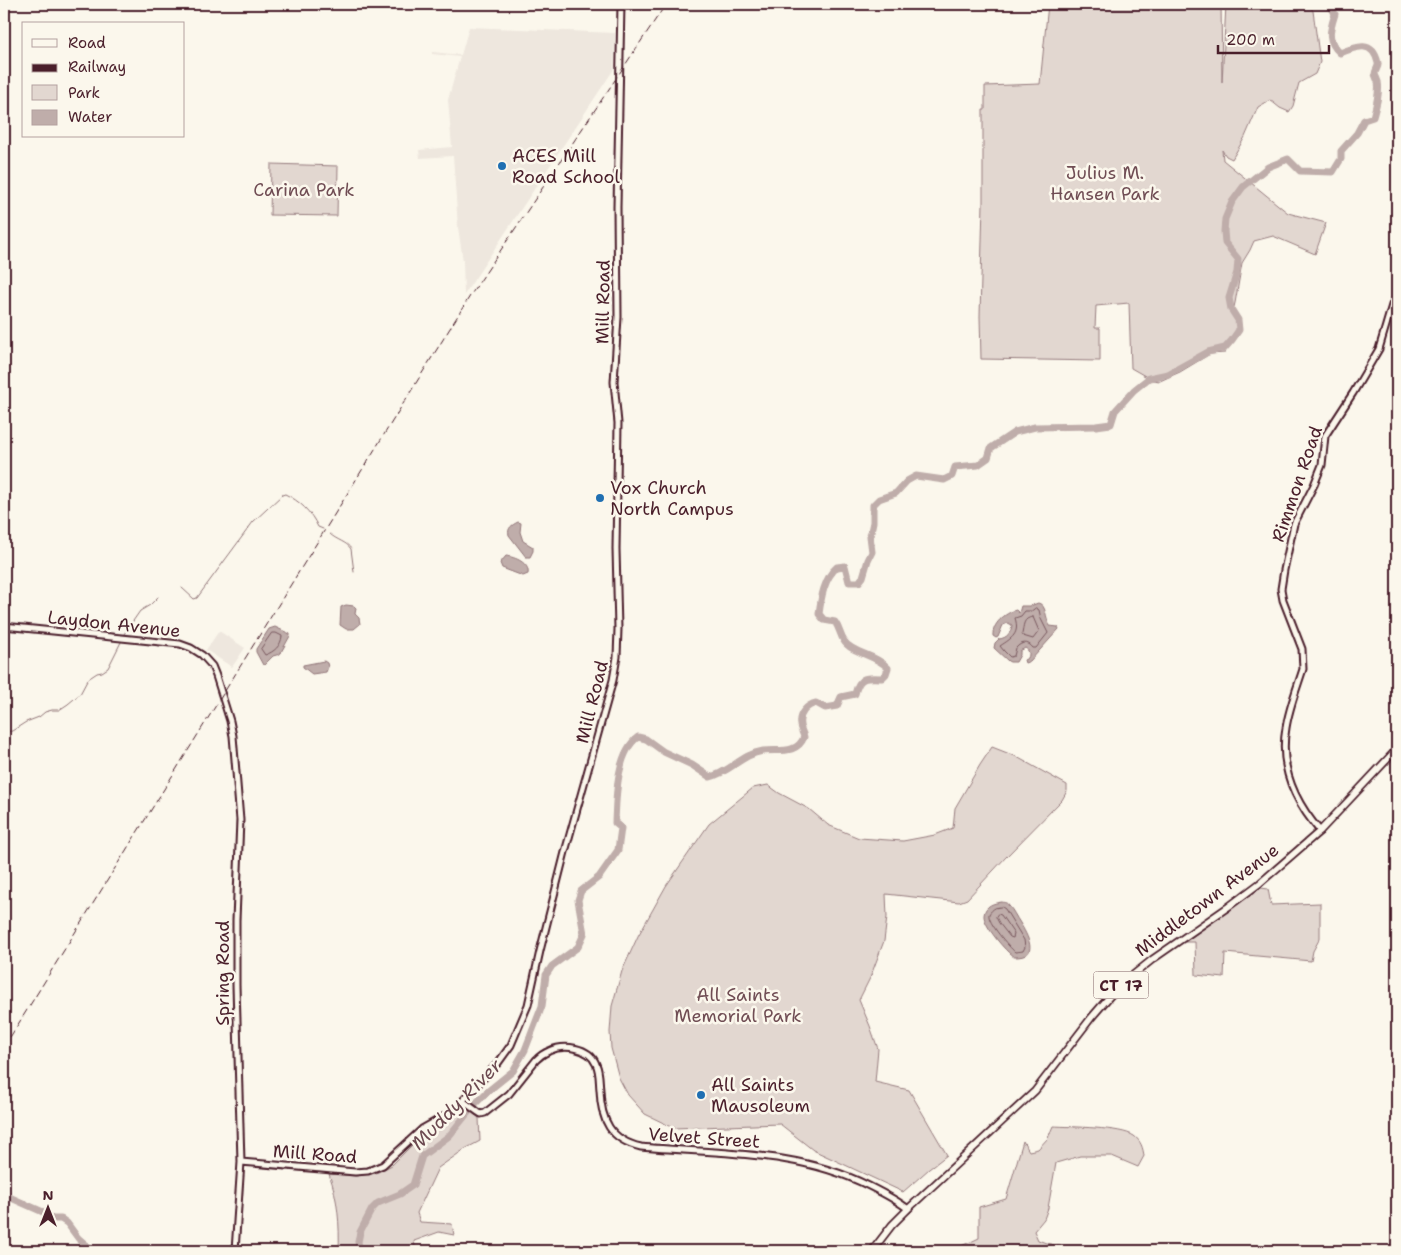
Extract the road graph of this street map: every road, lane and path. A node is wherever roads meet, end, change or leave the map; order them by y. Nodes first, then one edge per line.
1 (622, 4) edge
2 (1397, 296) edge
3 (4, 626) edge
4 (222, 696) joint
5 (1397, 749) edge
6 (1320, 831) junction
7 (463, 1101) junction
8 (241, 1162) junction
9 (908, 1209) junction
10 (235, 1251) edge
11 (872, 1251) edge

1 - 7 street, Mill Road
2 - 6 street, Rimmon Road
3 - 4 street, Laydon Avenue
4 - 8 street, Spring Road
5 - 6 main road, Middletown Avenue / CT 17
6 - 9 main road, Middletown Avenue / CT 17
7 - 8 street, Mill Road
7 - 9 street, Velvet Street
8 - 10 street, Spring Road
9 - 11 main road, Middletown Avenue / CT 17

